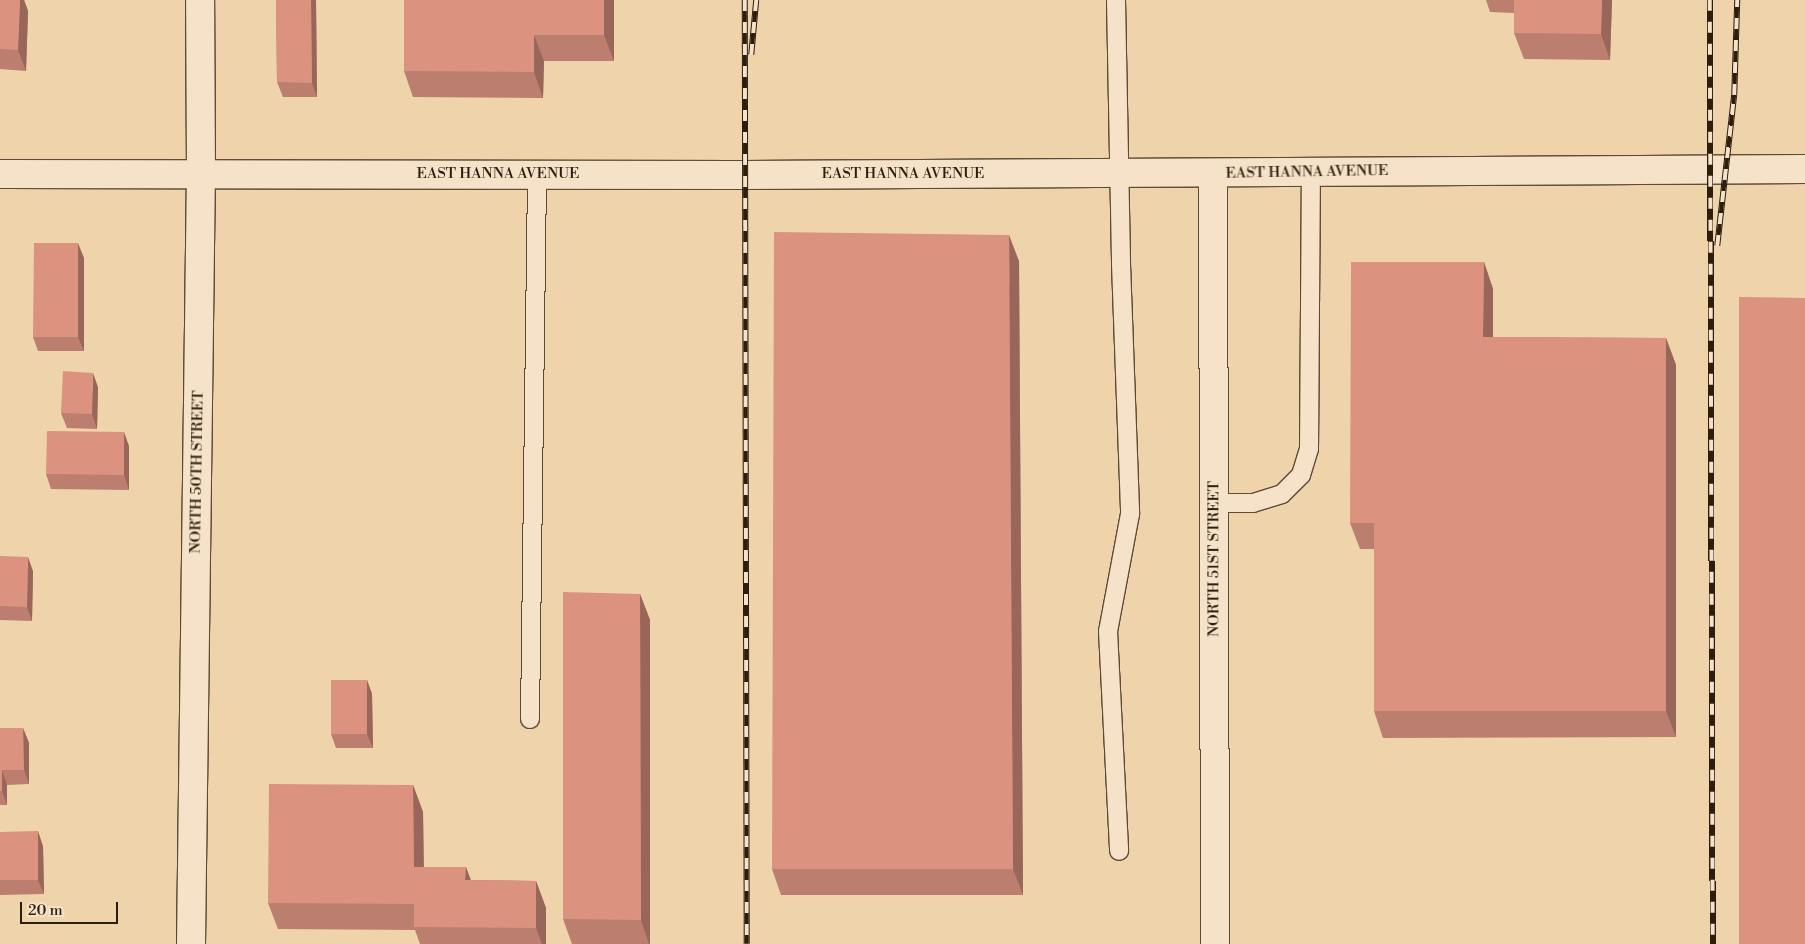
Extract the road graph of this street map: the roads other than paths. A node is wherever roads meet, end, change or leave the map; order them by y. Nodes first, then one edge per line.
1 (200, 0) edge
2 (1116, 0) edge
3 (1805, 169) edge
4 (1311, 172) junction
5 (201, 173) junction
6 (1121, 173) junction
7 (1213, 173) junction
8 (0, 174) edge
9 (538, 174) junction
10 (1214, 502) junction
11 (530, 719) dead end
12 (1119, 851) dead end
13 (191, 944) edge
14 (1216, 944) edge

1 - 5 street, NORTH 50TH STREET
2 - 6 lane
3 - 4 street, EAST HANNA AVENUE
4 - 7 street, EAST HANNA AVENUE
4 - 10 lane
5 - 8 street, EAST HANNA AVENUE
5 - 9 street, EAST HANNA AVENUE
5 - 13 street, NORTH 50TH STREET
6 - 7 street, EAST HANNA AVENUE
6 - 9 street, EAST HANNA AVENUE
6 - 12 lane
7 - 10 street, NORTH 51ST STREET
9 - 11 lane
10 - 14 street, NORTH 51ST STREET

